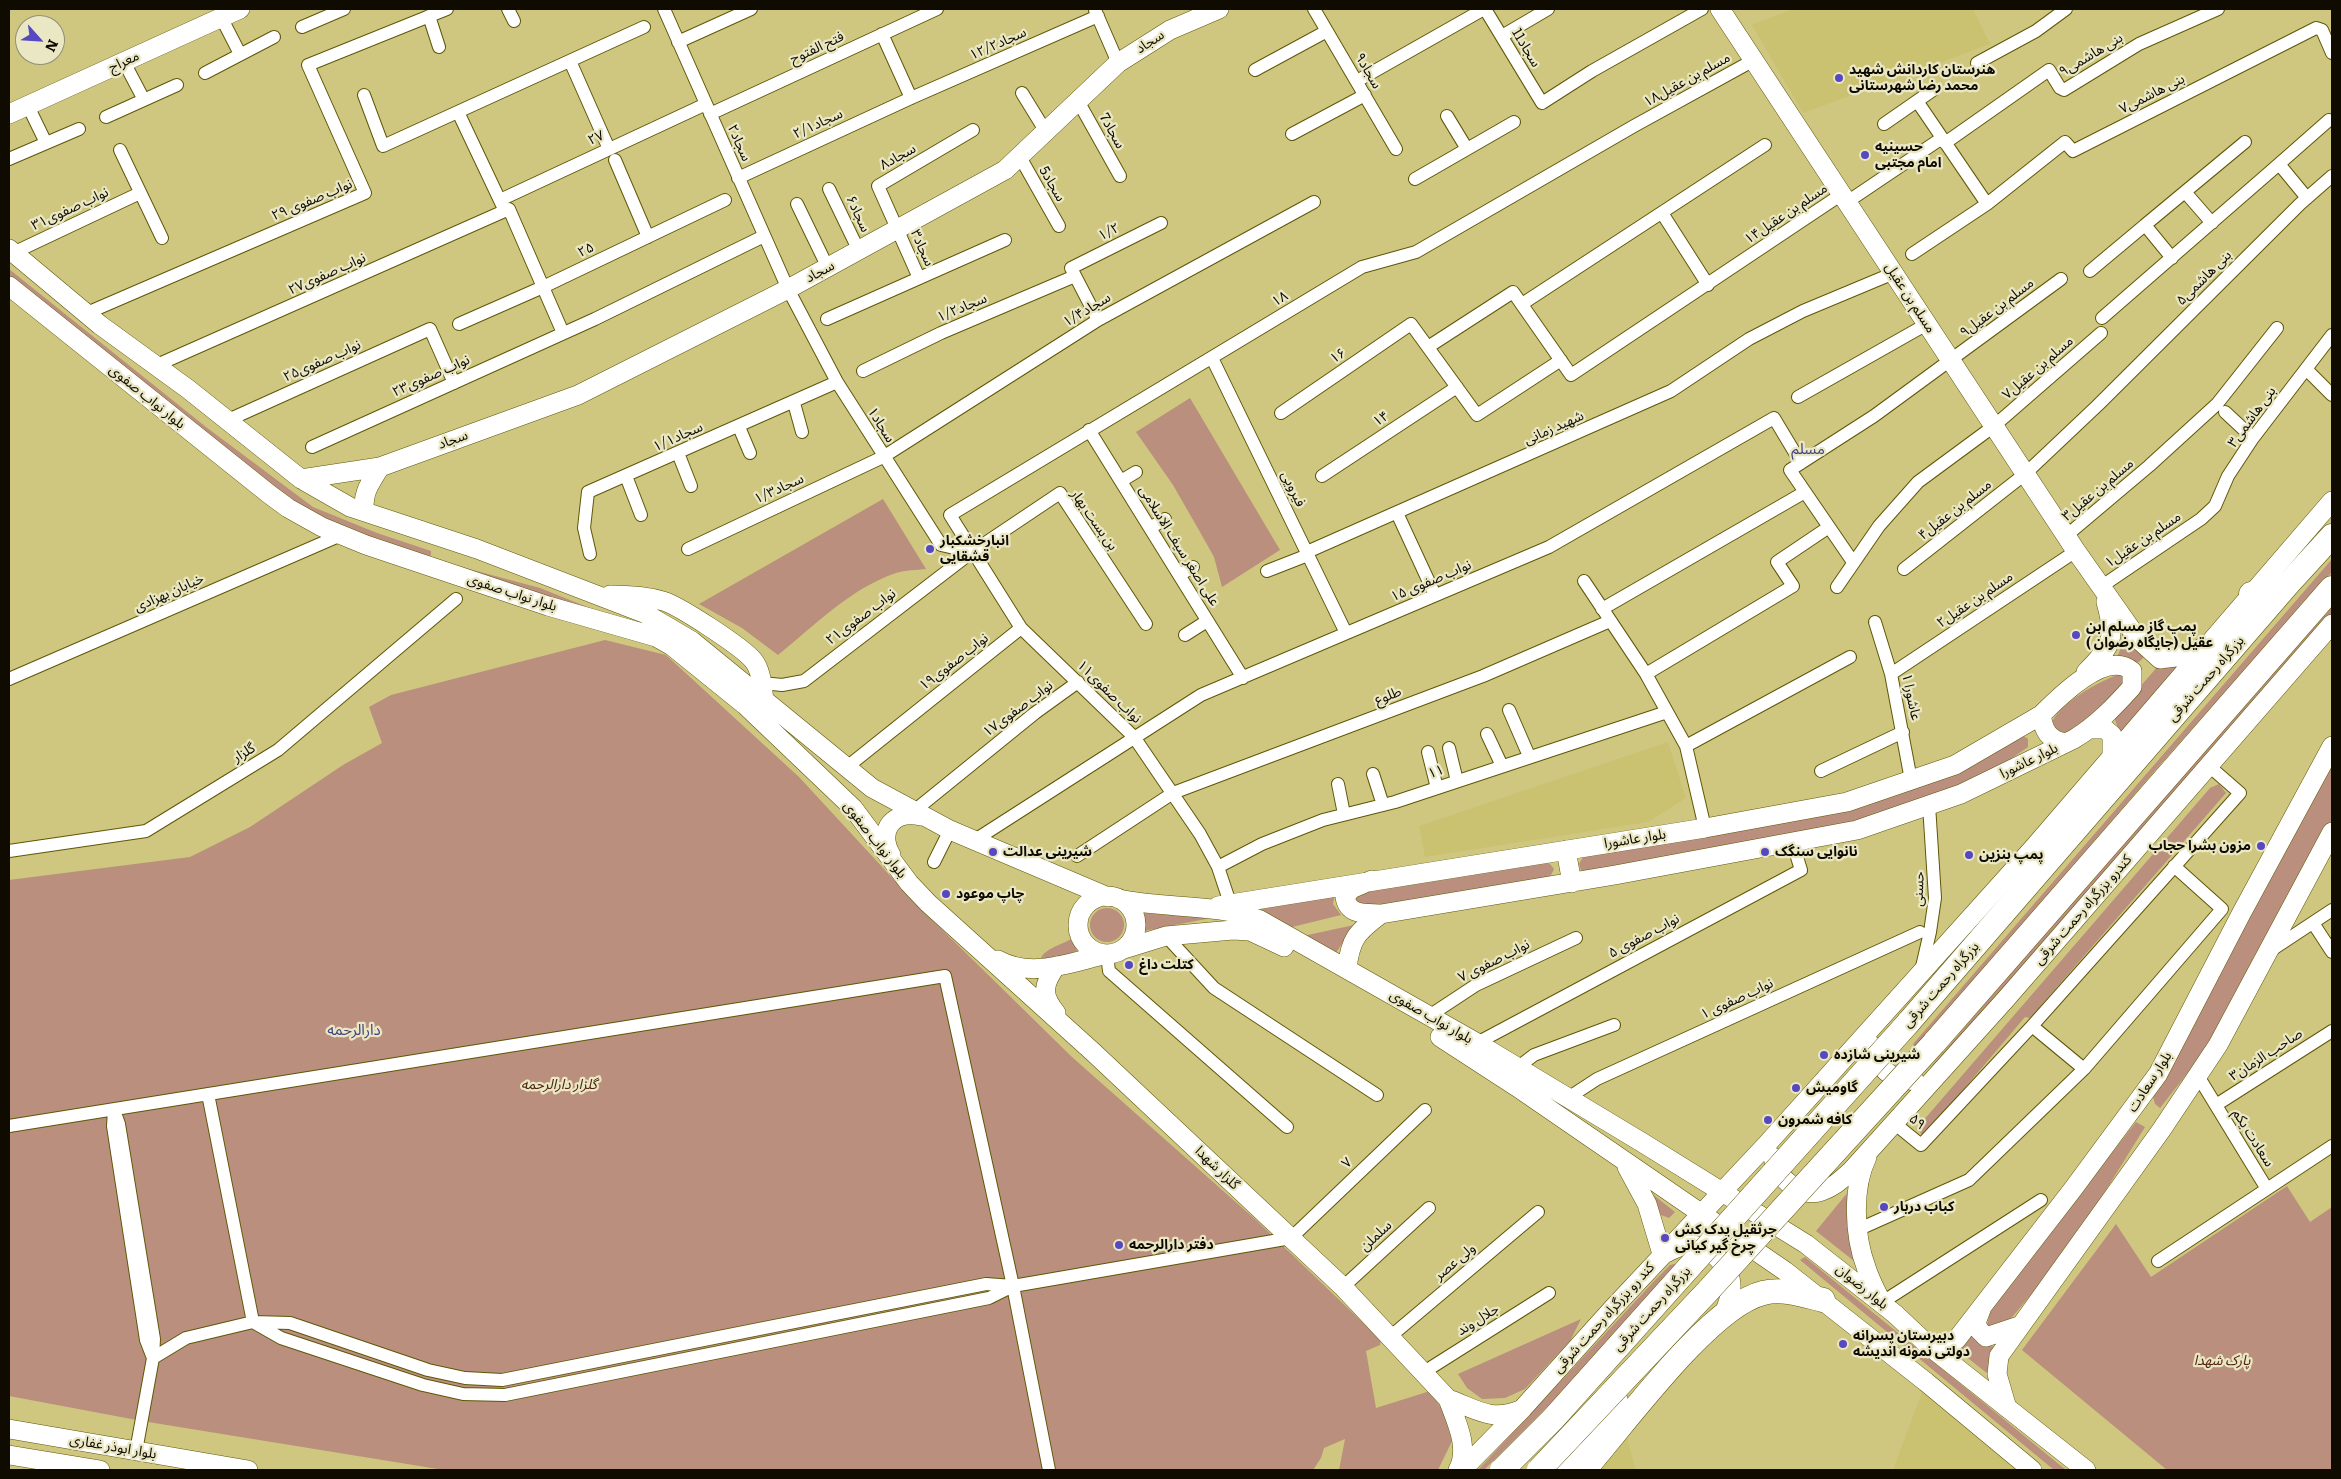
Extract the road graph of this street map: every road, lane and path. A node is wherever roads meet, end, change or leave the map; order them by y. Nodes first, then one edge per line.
1 (240, 9) edge
2 (447, 9) edge
3 (508, 9) edge
4 (664, 9) edge
5 (751, 9) edge
6 (937, 9) edge
7 (1219, 9) edge
8 (1314, 9) edge
9 (1484, 9) edge
10 (1548, 9) edge
11 (1702, 9) edge
12 (1720, 9) edge
13 (2066, 9) edge
14 (2218, 9) edge
15 (339, 10) edge
16 (1096, 12) edge
17 (429, 16) junction
18 (221, 18) junction
19 (514, 21) dead end
20 (302, 27) dead end
21 (644, 27) dead end
22 (1327, 30) junction
23 (882, 34) junction
24 (1502, 36) junction
25 (274, 37) dead end
26 (678, 42) junction
27 (439, 47) dead end
28 (2332, 53) edge
29 (240, 54) junction
30 (1754, 60) junction
31 (570, 61) junction
32 (124, 62) junction
33 (1118, 63) junction
34 (1977, 63) dead end
35 (1255, 70) dead end
36 (205, 73) dead end
37 (1357, 81) junction
38 (177, 85) dead end
39 (1933, 90) dead end
40 (1022, 93) dead end
41 (364, 95) dead end
42 (1365, 95) junction
43 (910, 98) junction
44 (144, 100) junction
45 (1078, 101) junction
46 (1917, 101) junction
47 (28, 106) junction
48 (708, 109) junction
49 (458, 112) junction
50 (9, 114) edge
51 (1447, 116) dead end
52 (106, 117) dead end
53 (2329, 120) dead end
54 (1514, 122) dead end
55 (1884, 124) dead end
56 (1634, 126) joint
57 (79, 129) dead end
58 (973, 130) dead end
59 (1046, 132) junction
60 (1292, 134) dead end
61 (1944, 140) junction
62 (2245, 142) dead end
63 (46, 143) junction
64 (1765, 146) dead end
65 (1396, 149) dead end
66 (1467, 149) junction
67 (120, 150) dead end
68 (612, 154) junction
69 (1020, 157) junction
70 (9, 159) edge
71 (2279, 164) junction
72 (1120, 176) dead end
73 (2332, 176) edge
74 (738, 178) junction
75 (1415, 179) dead end
76 (829, 189) dead end
77 (2185, 192) junction
78 (140, 193) junction
79 (1845, 198) junction
80 (2307, 198) junction
81 (724, 200) dead end
82 (1314, 202) dead end
83 (797, 204) dead end
84 (1987, 204) junction
85 (505, 207) junction
86 (1662, 213) junction
87 (1161, 223) dead end
88 (2212, 223) junction
89 (2145, 225) junction
90 (1059, 226) dead end
91 (897, 230) junction
92 (764, 236) junction
93 (648, 237) junction
94 (162, 238) dead end
95 (1005, 240) dead end
96 (11, 251) edge
97 (859, 251) junction
98 (1912, 254) dead end
99 (2172, 258) junction
100 (828, 268) junction
101 (2090, 271) dead end
102 (1073, 272) junction
103 (1894, 273) junction
104 (919, 278) junction
105 (2061, 278) dead end
106 (1708, 285) junction
107 (9, 286) edge
108 (543, 287) junction
109 (788, 289) junction
110 (1522, 304) junction
111 (87, 314) junction
112 (2102, 318) dead end
113 (827, 319) dead end
114 (1098, 320) junction
115 (459, 324) dead end
116 (1927, 324) junction
117 (2277, 328) dead end
118 (563, 333) junction
119 (2101, 333) dead end
120 (2332, 335) edge
121 (1428, 347) junction
122 (1212, 358) junction
123 (1561, 360) junction
124 (1951, 361) junction
125 (156, 365) junction
126 (2306, 369) junction
127 (862, 371) dead end
128 (836, 382) junction
129 (454, 383) junction
130 (1457, 387) junction
131 (2332, 395) edge
132 (1798, 397) dead end
133 (794, 403) junction
134 (1281, 412) dead end
135 (2224, 412) dead end
136 (226, 420) junction
137 (1994, 426) junction
138 (739, 427) junction
139 (1090, 430) junction
140 (802, 432) dead end
141 (2253, 438) junction
142 (312, 447) dead end
143 (678, 453) junction
144 (750, 454) dead end
145 (883, 457) junction
146 (1801, 463) junction
147 (380, 467) junction
148 (1136, 472) dead end
149 (2025, 474) junction
150 (626, 476) junction
151 (1322, 476) dead end
152 (301, 479) junction
153 (1121, 481) junction
154 (691, 486) dead end
155 (1805, 492) junction
156 (2332, 501) edge
157 (365, 512) junction
158 (1397, 513) junction
159 (641, 514) dead end
160 (950, 515) joint
161 (1166, 519) dead end
162 (2201, 519) joint
163 (1829, 527) junction
164 (1150, 528) junction
165 (341, 535) junction
166 (2332, 536) edge
167 (449, 540) junction
168 (2071, 543) junction
169 (688, 548) dead end
170 (972, 552) junction
171 (1308, 553) junction
172 (590, 554) dead end
173 (1854, 562) junction
174 (1193, 568) dead end
175 (439, 569) junction
176 (1904, 569) dead end
177 (1267, 571) dead end
178 (1179, 575) junction
179 (1584, 581) dead end
180 (2288, 584) junction
181 (2102, 586) junction
182 (1838, 587) dead end
183 (2332, 588) edge
184 (2251, 594) junction
185 (1435, 595) junction
186 (456, 599) dead end
187 (1602, 609) junction
188 (1207, 621) junction
189 (1610, 621) junction
190 (1875, 622) dead end
191 (1146, 624) dead end
192 (2332, 624) edge
193 (1021, 628) junction
194 (1346, 633) junction
195 (1185, 635) dead end
196 (2213, 639) junction
197 (2323, 643) edge
198 (1850, 656) dead end
199 (2160, 659) junction
200 (2132, 671) junction
201 (1646, 674) junction
202 (1891, 674) junction
203 (1242, 678) junction
204 (9, 679) edge
205 (1078, 682) junction
206 (2072, 686) junction
207 (763, 692) junction
208 (1509, 710) dead end
209 (1667, 712) junction
210 (2042, 716) junction
211 (2022, 726) junction
212 (2090, 729) junction
213 (1903, 732) junction
214 (1487, 734) dead end
215 (1134, 737) junction
216 (2064, 743) junction
217 (1686, 746) junction
218 (1449, 748) dead end
219 (1428, 752) dead end
220 (2329, 752) edge
221 (1529, 756) junction
222 (2112, 757) junction
223 (2032, 759) junction
224 (1502, 766) junction
225 (2209, 766) junction
226 (847, 767) junction
227 (1821, 771) dead end
228 (1373, 774) dead end
229 (1911, 780) junction
230 (1457, 781) junction
231 (1338, 784) dead end
232 (872, 788) junction
233 (1437, 788) junction
234 (1173, 793) junction
235 (1383, 805) junction
236 (1929, 805) junction
237 (853, 808) junction
238 (919, 814) junction
239 (1344, 814) junction
240 (1705, 828) junction
241 (950, 830) junction
242 (2332, 832) edge
243 (975, 840) junction
244 (1793, 844) junction
245 (1566, 850) junction
246 (9, 851) edge
247 (1077, 856) dead end
248 (934, 862) dead end
249 (2174, 866) junction
250 (1218, 867) junction
251 (1372, 880) junction
252 (909, 883) junction
253 (1572, 883) junction
254 (1113, 898) junction
255 (1230, 903) junction
256 (1211, 908) junction
257 (2222, 909) junction
258 (2332, 910) edge
259 (1381, 914) junction
260 (2241, 914) junction
261 (2313, 923) junction
262 (1920, 932) dead end
263 (1166, 936) junction
264 (1576, 938) dead end
265 (975, 948) junction
266 (2270, 951) junction
267 (1115, 952) junction
268 (2332, 952) edge
269 (1056, 966) junction
270 (1347, 969) junction
271 (1920, 973) junction
272 (1884, 1014) junction
273 (1429, 1016) junction
274 (1614, 1025) dead end
275 (2032, 1026) junction
276 (2332, 1031) edge
277 (1477, 1043) junction
278 (1093, 1052) junction
279 (1944, 1066) junction
280 (1517, 1068) junction
281 (2084, 1069) junction
282 (2198, 1076) junction
283 (1529, 1085) junction
284 (208, 1094) junction
285 (1377, 1095) dead end
286 (1568, 1098) junction
287 (2216, 1105) junction
288 (114, 1110) junction
289 (1424, 1110) dead end
290 (1788, 1120) junction
291 (1894, 1123) junction
292 (9, 1126) edge
293 (1287, 1127) dead end
294 (2332, 1146) edge
295 (1871, 1149) junction
296 (1624, 1161) junction
297 (2267, 1189) junction
298 (1722, 1192) junction
299 (2041, 1200) dead end
300 (1429, 1208) dead end
301 (1538, 1212) dead end
302 (1700, 1214) junction
303 (1857, 1230) junction
304 (1291, 1238) junction
305 (1662, 1254) junction
306 (2158, 1261) dead end
307 (1013, 1286) junction
308 (1343, 1287) junction
309 (1548, 1293) dead end
310 (1823, 1300) junction
311 (1983, 1306) junction
312 (1888, 1308) junction
313 (1724, 1314) junction
314 (253, 1322) junction
315 (2019, 1326) junction
316 (1391, 1336) junction
317 (1658, 1345) junction
318 (1929, 1346) junction
319 (153, 1358) junction
320 (1424, 1372) junction
321 (1448, 1399) junction
322 (1523, 1408) junction
323 (2007, 1408) junction
324 (9, 1429) edge
325 (136, 1451) junction
326 (9, 1457) edge
327 (50, 1466) edge
328 (100, 1470) edge
329 (248, 1470) edge
330 (1049, 1470) edge
331 (1458, 1470) edge
332 (1462, 1470) edge
333 (1502, 1470) edge
334 (1539, 1470) edge
335 (1564, 1470) edge
336 (1584, 1470) edge
337 (2032, 1470) edge
338 (2086, 1470) edge

1 - 18 main road, معراج
2 - 17 street, نواب صفوی ۲۹
3 - 19 street
4 - 26 street, ۲سجاد
5 - 26 street
6 - 23 street, فتح الفتوح
7 - 33 main road, سجاد
8 - 22 street, ۹سجاد
9 - 24 street, 11سجاد
9 - 37 street
10 - 24 street
11 - 24 street, 11سجاد
12 - 30 main road, مسلم بن عقیل
13 - 34 street
14 - 61 street, بنی هاشمی۹
15 - 20 street
16 - 33 street
16 - 43 street, ۱۲/۲سجاد
17 - 27 street
17 - 111 street, نواب صفوی ۲۹
18 - 29 street
18 - 32 main road, معراج
21 - 31 street
22 - 35 street
22 - 37 street, ۹سجاد
23 - 43 street
23 - 48 street, فتح الفتوح
25 - 29 street
26 - 48 street, ۲سجاد
28 - 84 street, بنی هاشمی۷
29 - 36 street
30 - 56 street, مسلم بن عقیل۱۸
30 - 79 main road, مسلم بن عقیل
31 - 49 street
31 - 68 street
32 - 44 street
32 - 47 main road, معراج
33 - 45 main road, سجاد
37 - 42 street, ۹سجاد
38 - 44 street
39 - 46 street
40 - 59 street
41 - 49 street
42 - 60 street
42 - 65 street, ۹سجاد
43 - 74 street, ۲/۱سجاد
44 - 52 street
45 - 59 main road, سجاد
45 - 72 street, 7سجاد
46 - 55 street
46 - 61 street
47 - 50 main road, معراج
47 - 63 street
48 - 68 street, ۲۷
48 - 74 street, ۲سجاد
49 - 85 street
51 - 66 street
53 - 71 street
54 - 66 street
56 - 122 street, ۱۸
57 - 63 street
58 - 91 street, ۸سجاد
59 - 69 main road, سجاد
61 - 79 street, مسلم بن عقیل۱۴
61 - 84 street
62 - 77 street
63 - 70 street
64 - 86 street
66 - 75 street
67 - 78 street
68 - 85 street, ۲۷
68 - 93 street
69 - 90 street, 5سجاد
69 - 91 main road, سجاد
71 - 80 street
71 - 88 street
73 - 80 street, بنی هاشمی۵
74 - 92 street, ۲سجاد
76 - 97 street, ۶سجاد
77 - 88 street
77 - 89 street
78 - 94 street
78 - 96 street, ۳۱نواب صفوی
79 - 103 main road, مسلم بن عقیل
79 - 106 street, مسلم بن عقیل۱۴
80 - 149 street, بنی هاشمی۵
81 - 93 street, ۲۵
82 - 114 street, ۱/۴سجاد
83 - 100 street
84 - 98 street
85 - 108 street
85 - 125 street, ۲۷نواب صفوی
86 - 106 street
86 - 110 street
87 - 102 street, ۱/۲
88 - 99 street
89 - 99 street
89 - 101 street
91 - 97 main road, سجاد
91 - 104 street, ۳سجاد
92 - 109 street, ۲سجاد
92 - 118 street, ۲۳نواب صفوی
93 - 108 street, ۲۵
95 - 104 street
96 - 111 main road, بلوار نواب صفوی
97 - 100 main road, سجاد
99 - 112 street
100 - 109 main road, سجاد
102 - 114 street
102 - 127 street, ۱/۲سجاد
103 - 116 main road, مسلم بن عقیل
103 - 158 street, شهید زمانی
104 - 113 street
105 - 124 street, مسلم بن عقیل۹
106 - 123 street, مسلم بن عقیل۱۴
107 - 165 main road, بلوار نواب صفوی
108 - 115 street, ۲۵
108 - 118 street
109 - 128 street, ۱سجاد
109 - 147 main road, سجاد
110 - 121 street
110 - 123 street
111 - 125 main road, بلوار نواب صفوی
114 - 145 street, ۱/۴سجاد
116 - 124 main road, مسلم بن عقیل
116 - 132 street
117 - 168 street, مسلم بن عقیل۳
118 - 129 street, ۲۳نواب صفوی
119 - 137 street, مسلم بن عقیل۷
120 - 126 street, بنی هاشمی۳
121 - 130 street
121 - 134 street, ۱۶
122 - 139 street, ۱۸
122 - 171 street, فیرویی
123 - 130 street
124 - 137 main road, مسلم بن عقیل
124 - 146 street, مسلم بن عقیل۹
125 - 136 main road, بلوار نواب صفوی
126 - 131 street
126 - 141 street, بنی هاشمی۳
128 - 133 street, ۱/۱سجاد
128 - 145 street, ۱سجاد
129 - 136 street, ۲۵نواب صفوی
129 - 142 street, ۲۳نواب صفوی
130 - 151 street, ۱۴
133 - 138 street, ۱/۱سجاد
133 - 140 street
135 - 141 street
136 - 152 main road, بلوار نواب صفوی
137 - 149 main road, مسلم بن عقیل
137 - 173 street, مسلم بن عقیل۷
138 - 143 street, ۱/۱سجاد
138 - 144 street
139 - 153 street, علی اصغر سیف الاسلامی
139 - 160 street, ۱۸
141 - 162 street, بنی هاشمی۳
143 - 150 street, ۱/۱سجاد
143 - 154 street
145 - 169 street, ۱/۳سجاد
145 - 170 street, ۱سجاد
146 - 155 street
146 - 185 street, نواب صفوی ۱۵
147 - 152 main road, سجاد
147 - 157 main road
148 - 153 street
149 - 168 main road, مسلم بن عقیل
149 - 176 street, مسلم بن عقیل۴
150 - 159 street
150 - 172 street, ۱/۱سجاد
152 - 157 main road, بلوار نواب صفوی
153 - 164 street, علی اصغر سیف الاسلامی
155 - 163 street
155 - 187 street
156 - 184 main road
157 - 167 main road, بلوار نواب صفوی
158 - 171 street, شهید زمانی
158 - 185 street
160 - 170 street, ۱۱نواب صفوی
161 - 164 street
162 - 181 street, مسلم بن عقیل۱
163 - 173 street
163 - 201 street
164 - 178 street, علی اصغر سیف الاسلامی
165 - 175 main road, بلوار نواب صفوی
165 - 204 street, خیابان بهزادی
166 - 180 highway, بزرگراه رحمت شرقی
167 - 175 main road
167 - 207 main road, بلوار نواب صفوی
168 - 181 main road, مسلم بن عقیل
168 - 202 street, مسلم بن عقیل۲
170 - 191 street, بن بست بهار
170 - 193 street, ۱۱نواب صفوی
170 - 207 street, ۲۱نواب صفوی
171 - 177 street, شهید زمانی
171 - 194 street, فیرویی
173 - 182 street, مسلم بن عقیل۷
174 - 178 street
175 - 237 main road, بلوار نواب صفوی
178 - 188 street, علی اصغر سیف الاسلامی
179 - 187 street
180 - 184 highway
180 - 333 highway, بزرگراه رحمت شرقی, bridge
181 - 199 main road, مسلم بن عقیل
181 - 206 main road
183 - 317 highway, بزرگراه رحمت شرقی, bridge
184 - 196 main road
185 - 194 street, نواب صفوی ۱۵
186 - 246 street, گلزار
187 - 189 street
188 - 195 street
188 - 203 street, علی اصغر سیف الاسلامی
189 - 201 street
189 - 234 street, طلوع
190 - 202 street, عاشورا ۱
192 - 197 main road, کندرو بزرگراه رحمت شرقی
193 - 205 street, ۱۱نواب صفوی
193 - 226 street, ۱۹نواب صفوی
194 - 203 street, نواب صفوی ۱۵
196 - 199 main road
196 - 222 main road
197 - 225 main road, کندرو بزرگراه رحمت شرقی
198 - 217 street
199 - 200 main road
200 - 206 main road
200 - 212 main road, بلوار عاشورا
201 - 209 street
202 - 213 street, عاشورا ۱
203 - 215 street, نواب صفوی ۱۵
205 - 215 street, ۱۱نواب صفوی
205 - 238 street, ۱۷نواب صفوی
206 - 210 main road, بلوار عاشورا
207 - 226 main road, بلوار نواب صفوی
208 - 221 street
209 - 217 street
209 - 221 street, ۱۱
210 - 211 main road, بلوار عاشورا
210 - 216 main road
211 - 223 main road
211 - 229 main road, بلوار عاشورا
212 - 216 main road, بلوار عاشورا
212 - 222 main road
213 - 227 street
213 - 229 street, عاشورا ۱
214 - 224 street
215 - 234 street, ۱۱نواب صفوی
215 - 243 street, نواب صفوی ۱۵
216 - 223 main road, بلوار عاشورا
217 - 240 street
218 - 230 street
219 - 233 street
220 - 260 main road, بلوار سعادت
221 - 224 street, ۱۱
222 - 271 main road
223 - 236 main road, بلوار عاشورا
224 - 230 street, ۱۱
225 - 249 street
225 - 279 main road, کندرو بزرگراه رحمت شرقی
226 - 232 main road, بلوار نواب صفوی
228 - 235 street
229 - 240 main road, بلوار عاشورا
230 - 233 street, ۱۱
231 - 239 street
232 - 237 main road
232 - 238 main road, بلوار نواب صفوی
233 - 235 street, ۱۱
234 - 247 street, طلوع
234 - 250 street, ۱۱نواب صفوی
235 - 239 street, ۱۱
236 - 244 main road, بلوار عاشورا
236 - 271 street, حسنی
237 - 252 main road, بلوار نواب صفوی
238 - 241 main road, بلوار نواب صفوی
238 - 252 main road
239 - 250 street, ۱۱
240 - 245 main road, بلوار عاشورا
241 - 243 main road, بلوار نواب صفوی
241 - 248 street
242 - 266 main road
243 - 254 main road, بلوار نواب صفوی
244 - 253 main road, بلوار عاشورا
244 - 277 street, نواب صفوی ۵
245 - 251 main road, بلوار عاشورا
245 - 253 main road
249 - 257 street
249 - 275 street
250 - 255 street, ۱۱نواب صفوی
251 - 255 main road, بلوار عاشورا
251 - 259 main road
252 - 265 main road, بلوار نواب صفوی
253 - 259 main road, بلوار عاشورا
254 - 256 main road, بلوار نواب صفوی
254 - 267 main road
254 - 267 main road
255 - 256 main road, بلوار عاشورا
256 - 270 main road, بلوار نواب صفوی
257 - 260 street
257 - 281 street
258 - 261 street
259 - 270 main road
260 - 311 main road, بلوار سعادت
261 - 266 street
261 - 268 street
262 - 286 street, نواب صفوی ۱
263 - 267 main road, بلوار نواب صفوی
263 - 283 main road, بلوار نواب صفوی
263 - 285 street
264 - 273 street, نواب صفوی ۷
265 - 269 main road, بلوار نواب صفوی
265 - 278 main road, گلزار شهدا
266 - 282 main road
267 - 269 main road, بلوار نواب صفوی
267 - 293 street
269 - 278 main road
270 - 273 main road, بلوار نواب صفوی
271 - 272 main road
272 - 279 main road
272 - 290 main road
273 - 277 main road, بلوار نواب صفوی
274 - 280 street
275 - 281 street
275 - 291 street, ۵۹
276 - 287 street, صاحب الزمان۳
277 - 280 main road, بلوار نواب صفوی
278 - 304 main road, گلزار شهدا
279 - 291 main road, کندرو بزرگراه رحمت شرقی
280 - 283 main road, بلوار نواب صفوی
281 - 303 street
282 - 287 street, سعادت یکم
282 - 315 main road
283 - 286 main road, بلوار نواب صفوی
283 - 296 main road, بلوار نواب صفوی
284 - 288 street
284 - 307 street
284 - 314 street
286 - 298 main road, بلوار نواب صفوی
287 - 297 street, سعادت یکم
288 - 292 street
288 - 319 street
289 - 304 street, ۷
290 - 295 main road
290 - 298 main road, کند رو بزرگراه رحمت شرقی
291 - 295 main road, کندرو بزرگراه رحمت شرقی
294 - 297 street
295 - 303 main road
296 - 302 main road, بلوار نواب صفوی
296 - 305 main road
297 - 306 street
298 - 302 main road, کند رو بزرگراه رحمت شرقی
298 - 312 main road, بلوار رضوان
299 - 312 street
300 - 308 street, سلملن
301 - 316 street, ولی عصر
302 - 305 main road, کند رو بزرگراه رحمت شرقی
302 - 310 main road
303 - 312 main road
304 - 307 street
304 - 308 main road, گلزار شهدا
305 - 313 main road
305 - 322 main road, کند رو بزرگراه رحمت شرقی
307 - 314 street
307 - 330 street
308 - 316 main road, گلزار شهدا
309 - 320 street, جلال وند
310 - 313 highway
310 - 337 main road
311 - 315 main road
311 - 318 main road, بلوار سعادت
312 - 318 main road, بلوار رضوان
313 - 336 highway
314 - 319 street
315 - 323 main road
316 - 320 main road, گلزار شهدا
317 - 334 highway, بزرگراه رحمت شرقی, bridge
317 - 335 main road
318 - 323 main road, بلوار رضوان
319 - 325 street
320 - 321 main road, گلزار شهدا
321 - 322 main road, گلزار شهدا
321 - 331 main road, گلزار شهدا
322 - 332 main road, کند رو بزرگراه رحمت شرقی
323 - 338 main road, بلوار رضوان
324 - 325 main road, بلوار ابوذر غفاری
325 - 329 main road, بلوار ابوذر غفاری
326 - 327 main road, بلوار ابوذر غفاری
327 - 328 main road, بلوار ابوذر غفاری

